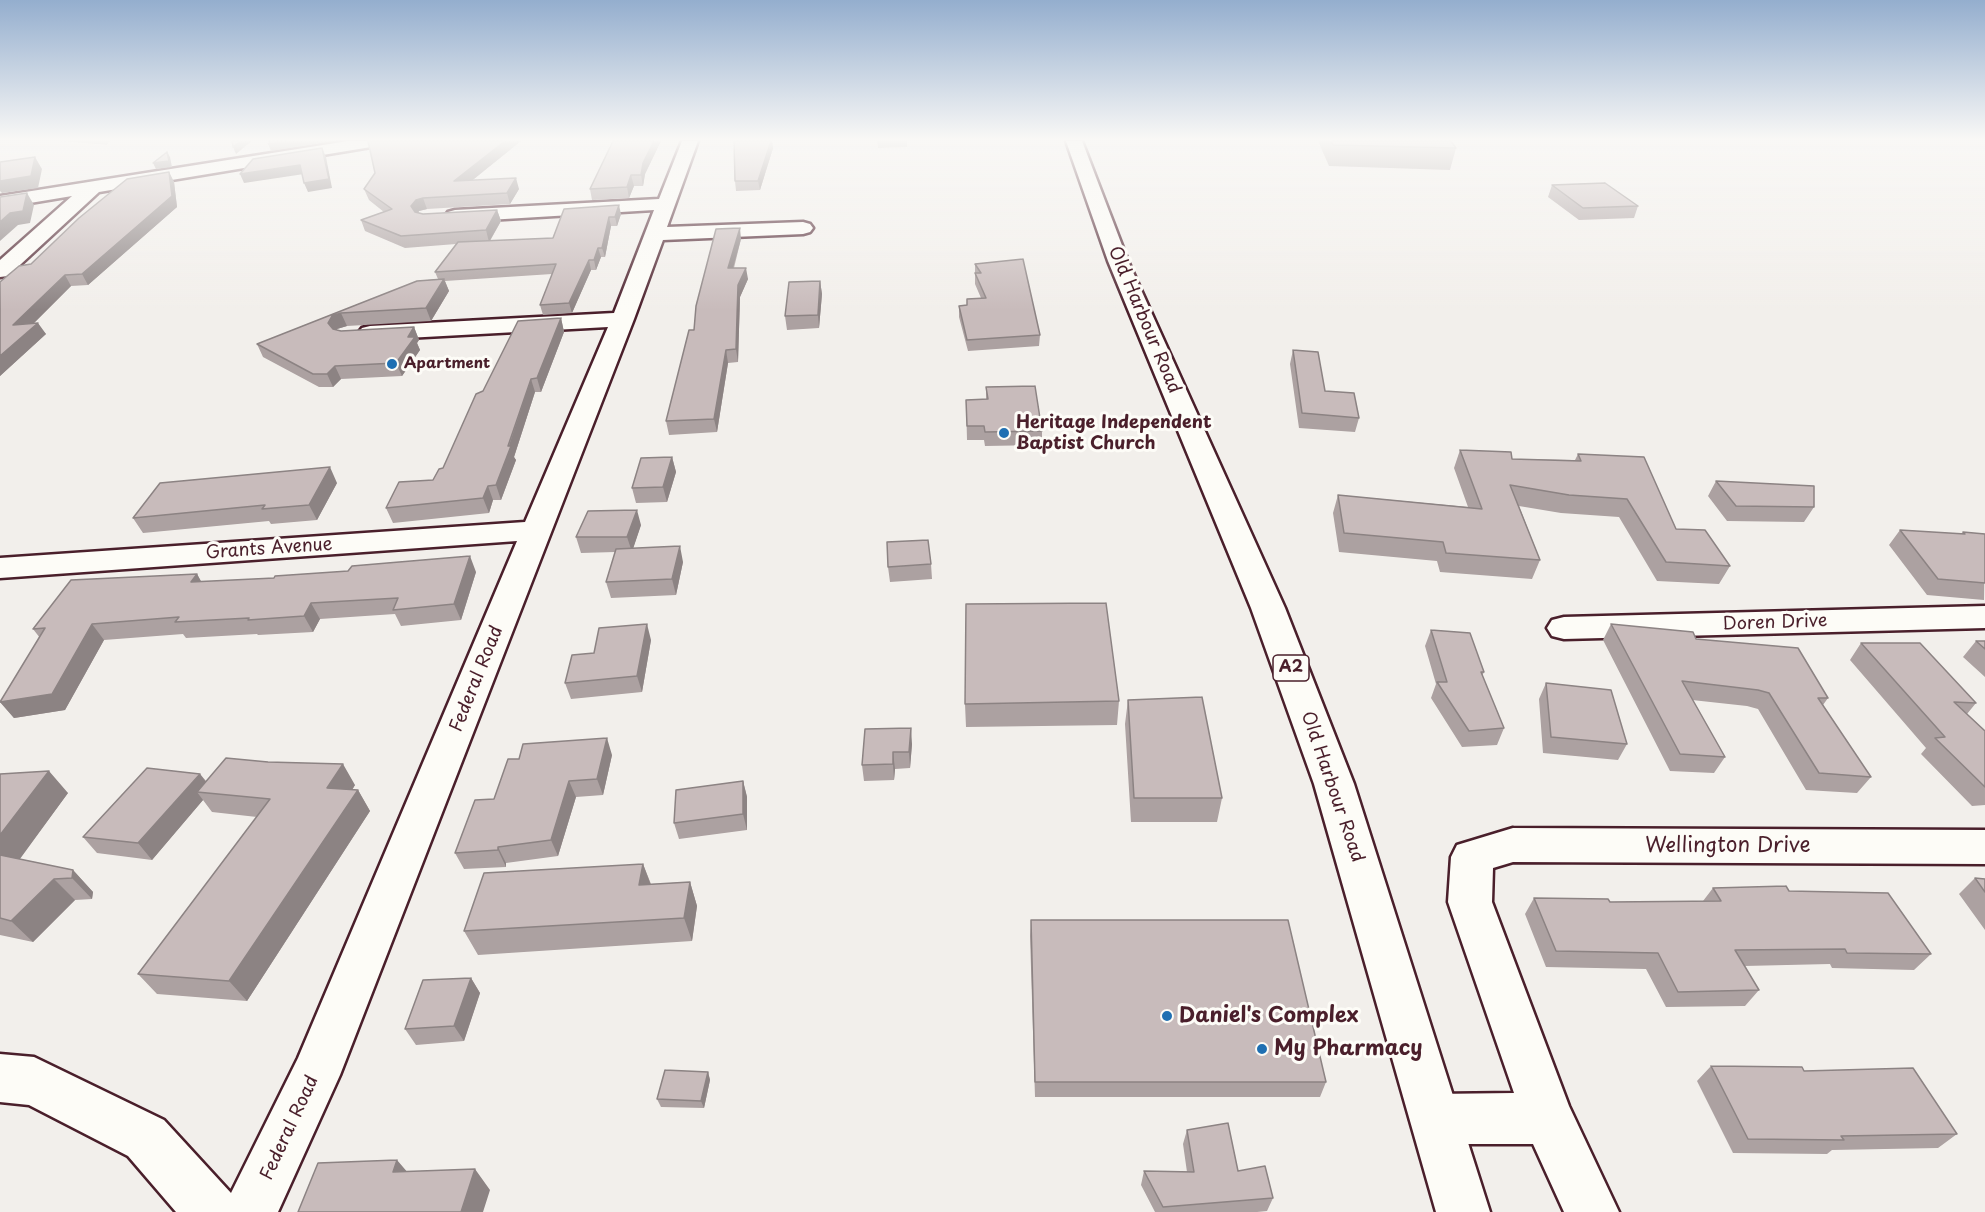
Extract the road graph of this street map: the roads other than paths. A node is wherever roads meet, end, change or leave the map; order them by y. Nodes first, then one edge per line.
1 (28, 198) edge
2 (81, 198) edge
3 (668, 198) edge
4 (1095, 198) edge
5 (0, 202) edge
6 (439, 217) edge
7 (659, 219) junction
8 (803, 228) dead end
9 (0, 271) edge
10 (624, 318) junction
11 (347, 335) edge
12 (537, 530) junction
13 (0, 568) edge
14 (1985, 617) edge
15 (1564, 628) dead end
16 (1985, 847) edge
17 (0, 1078) edge
18 (1548, 1118) junction
19 (1435, 1119) junction
20 (212, 1212) edge
21 (250, 1212) edge
22 (1463, 1212) edge
23 (1592, 1212) edge

1 - 5 street
2 - 9 street
3 - 7 street, Federal Road
4 - 19 street, Old Harbour Road / A2
6 - 7 street
7 - 8 street
7 - 10 street, Federal Road
10 - 11 street
10 - 12 street, Federal Road
12 - 13 street, Grants Avenue
12 - 21 street, Federal Road
14 - 15 street, Doren Drive
16 - 18 street, Wellington Drive
17 - 20 street
18 - 19 street
18 - 23 street
19 - 22 street, Old Harbour Road / A2

